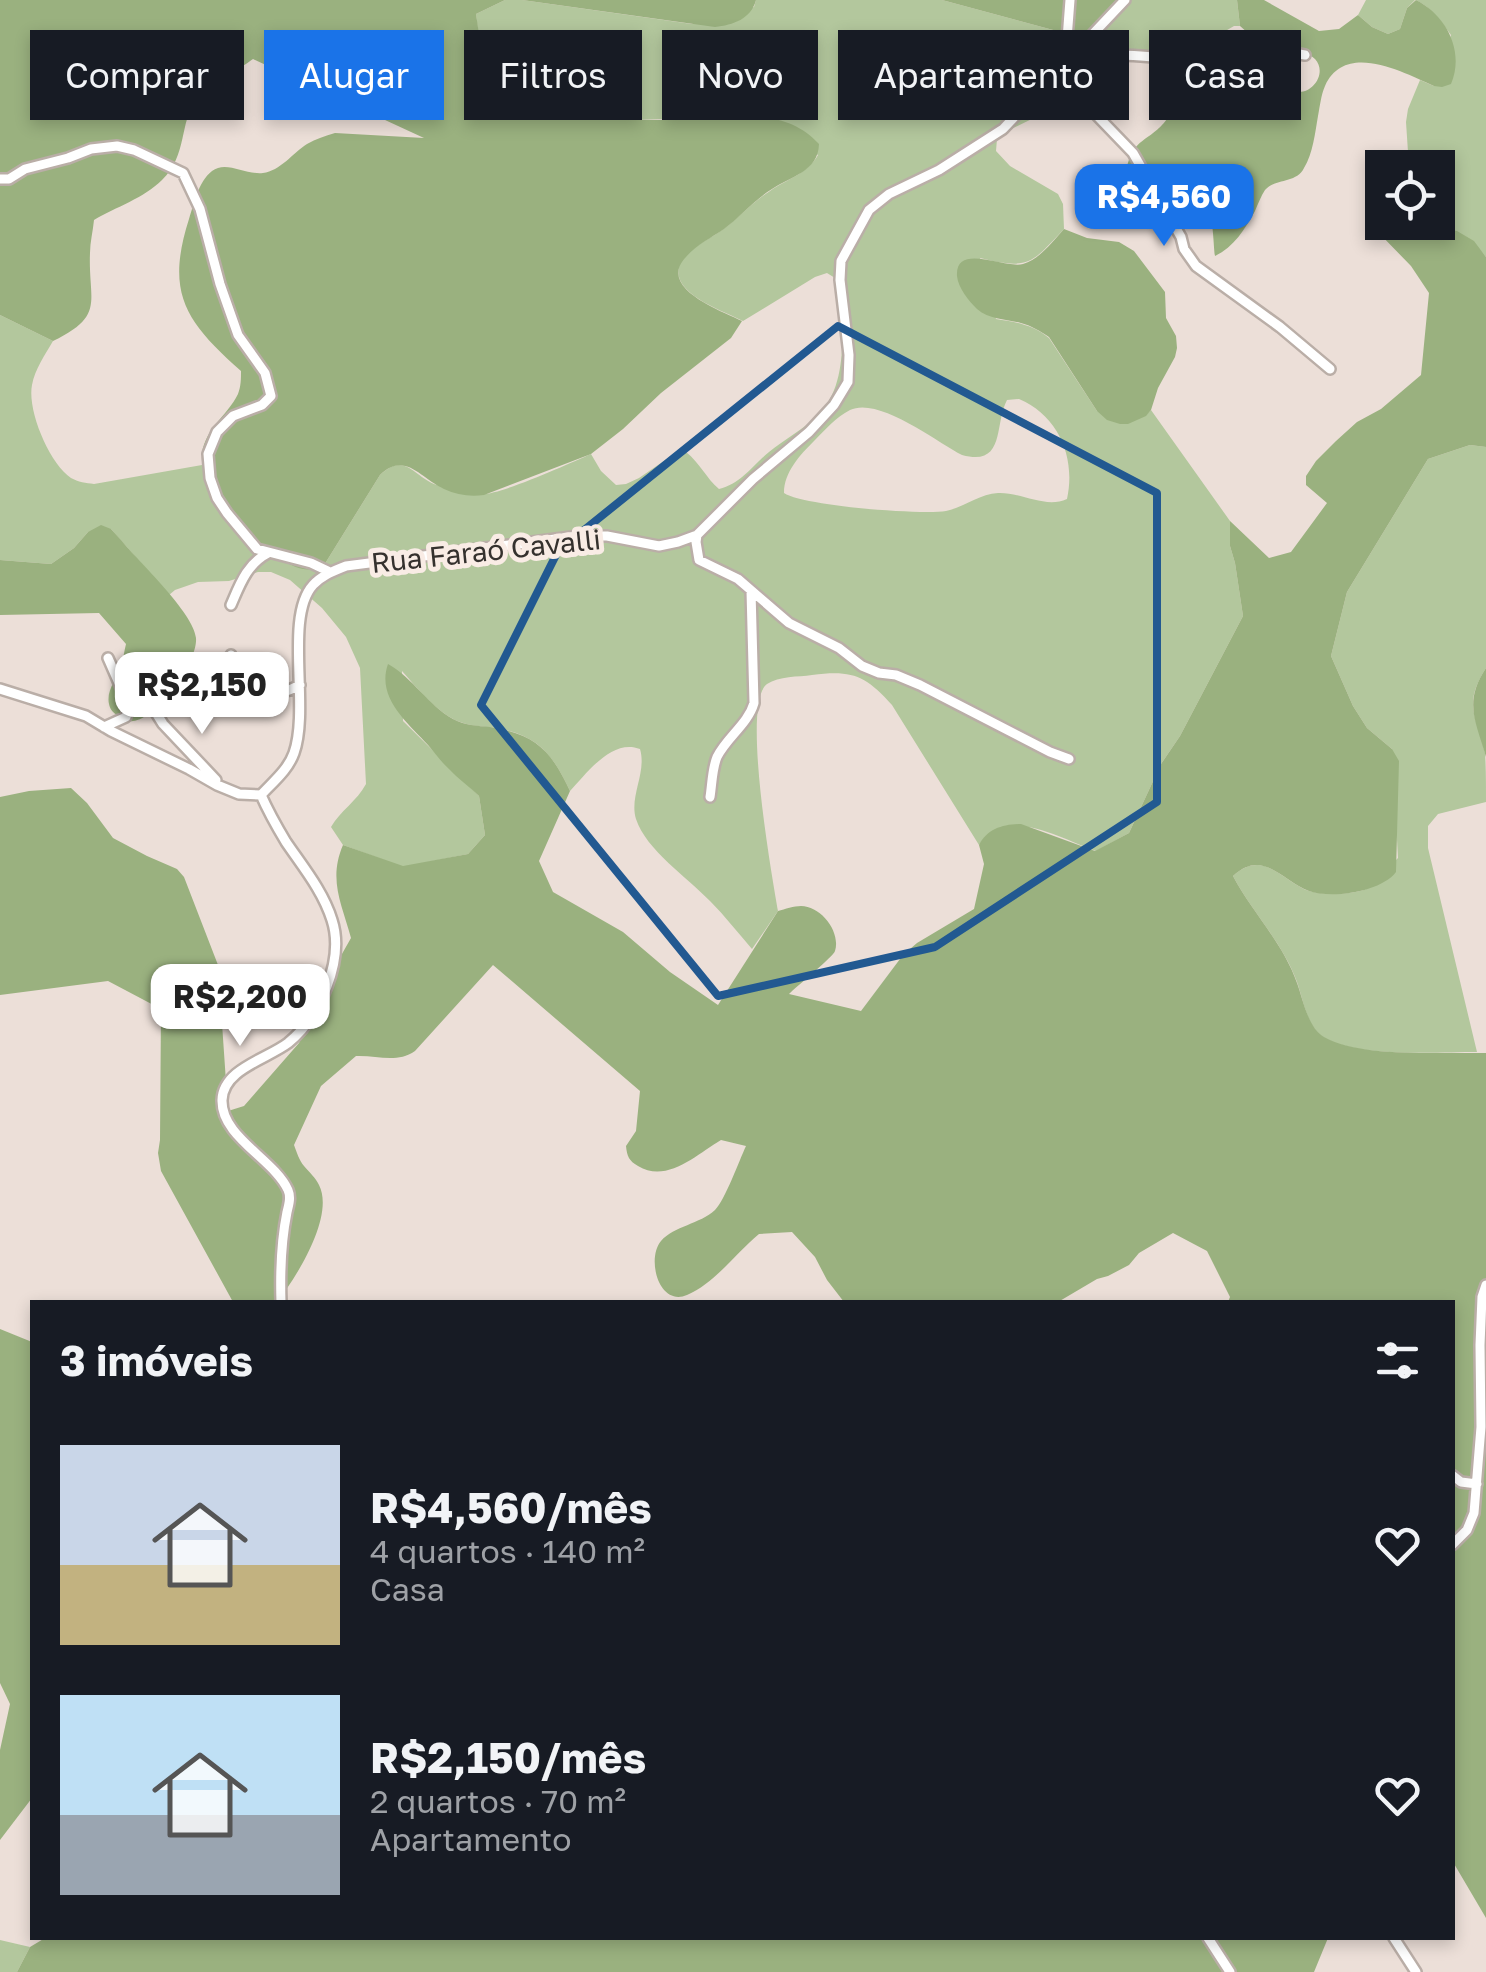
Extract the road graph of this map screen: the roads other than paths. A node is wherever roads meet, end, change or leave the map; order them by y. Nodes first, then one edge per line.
1 (1070, 0) edge
2 (1125, 0) edge
3 (1066, 30) edge
4 (1097, 30) edge
5 (1306, 55) dead end
6 (1129, 56) edge
7 (1012, 120) edge
8 (1102, 120) edge
9 (0, 179) edge
10 (1330, 369) dead end
11 (698, 534) junction
12 (268, 552) junction
13 (330, 572) junction
14 (751, 591) junction
15 (231, 605) dead end
16 (230, 655) dead end
17 (108, 658) dead end
18 (300, 685) junction
19 (0, 689) edge
20 (153, 708) dead end
21 (104, 728) junction
22 (1069, 759) dead end
23 (225, 788) junction
24 (261, 795) junction
25 (710, 798) dead end
26 (1486, 1285) edge
27 (280, 1300) edge
28 (1455, 1478) edge
29 (1477, 1484) junction
30 (1455, 1542) edge
31 (1209, 1940) edge
32 (1395, 1940) edge
33 (1230, 1972) edge
34 (1416, 1972) edge

1 - 3 street
2 - 4 street
5 - 6 street
7 - 11 street
8 - 10 street
9 - 12 street
11 - 13 street, Rua Faraó Cavalli
11 - 14 street
12 - 13 street
12 - 15 street
13 - 18 street
14 - 22 street
14 - 25 street
16 - 18 street
17 - 21 street
18 - 24 street
19 - 21 street
20 - 23 street
21 - 23 street
23 - 24 street
24 - 27 street
26 - 29 street
28 - 29 street
29 - 30 street
31 - 33 street
32 - 34 street

